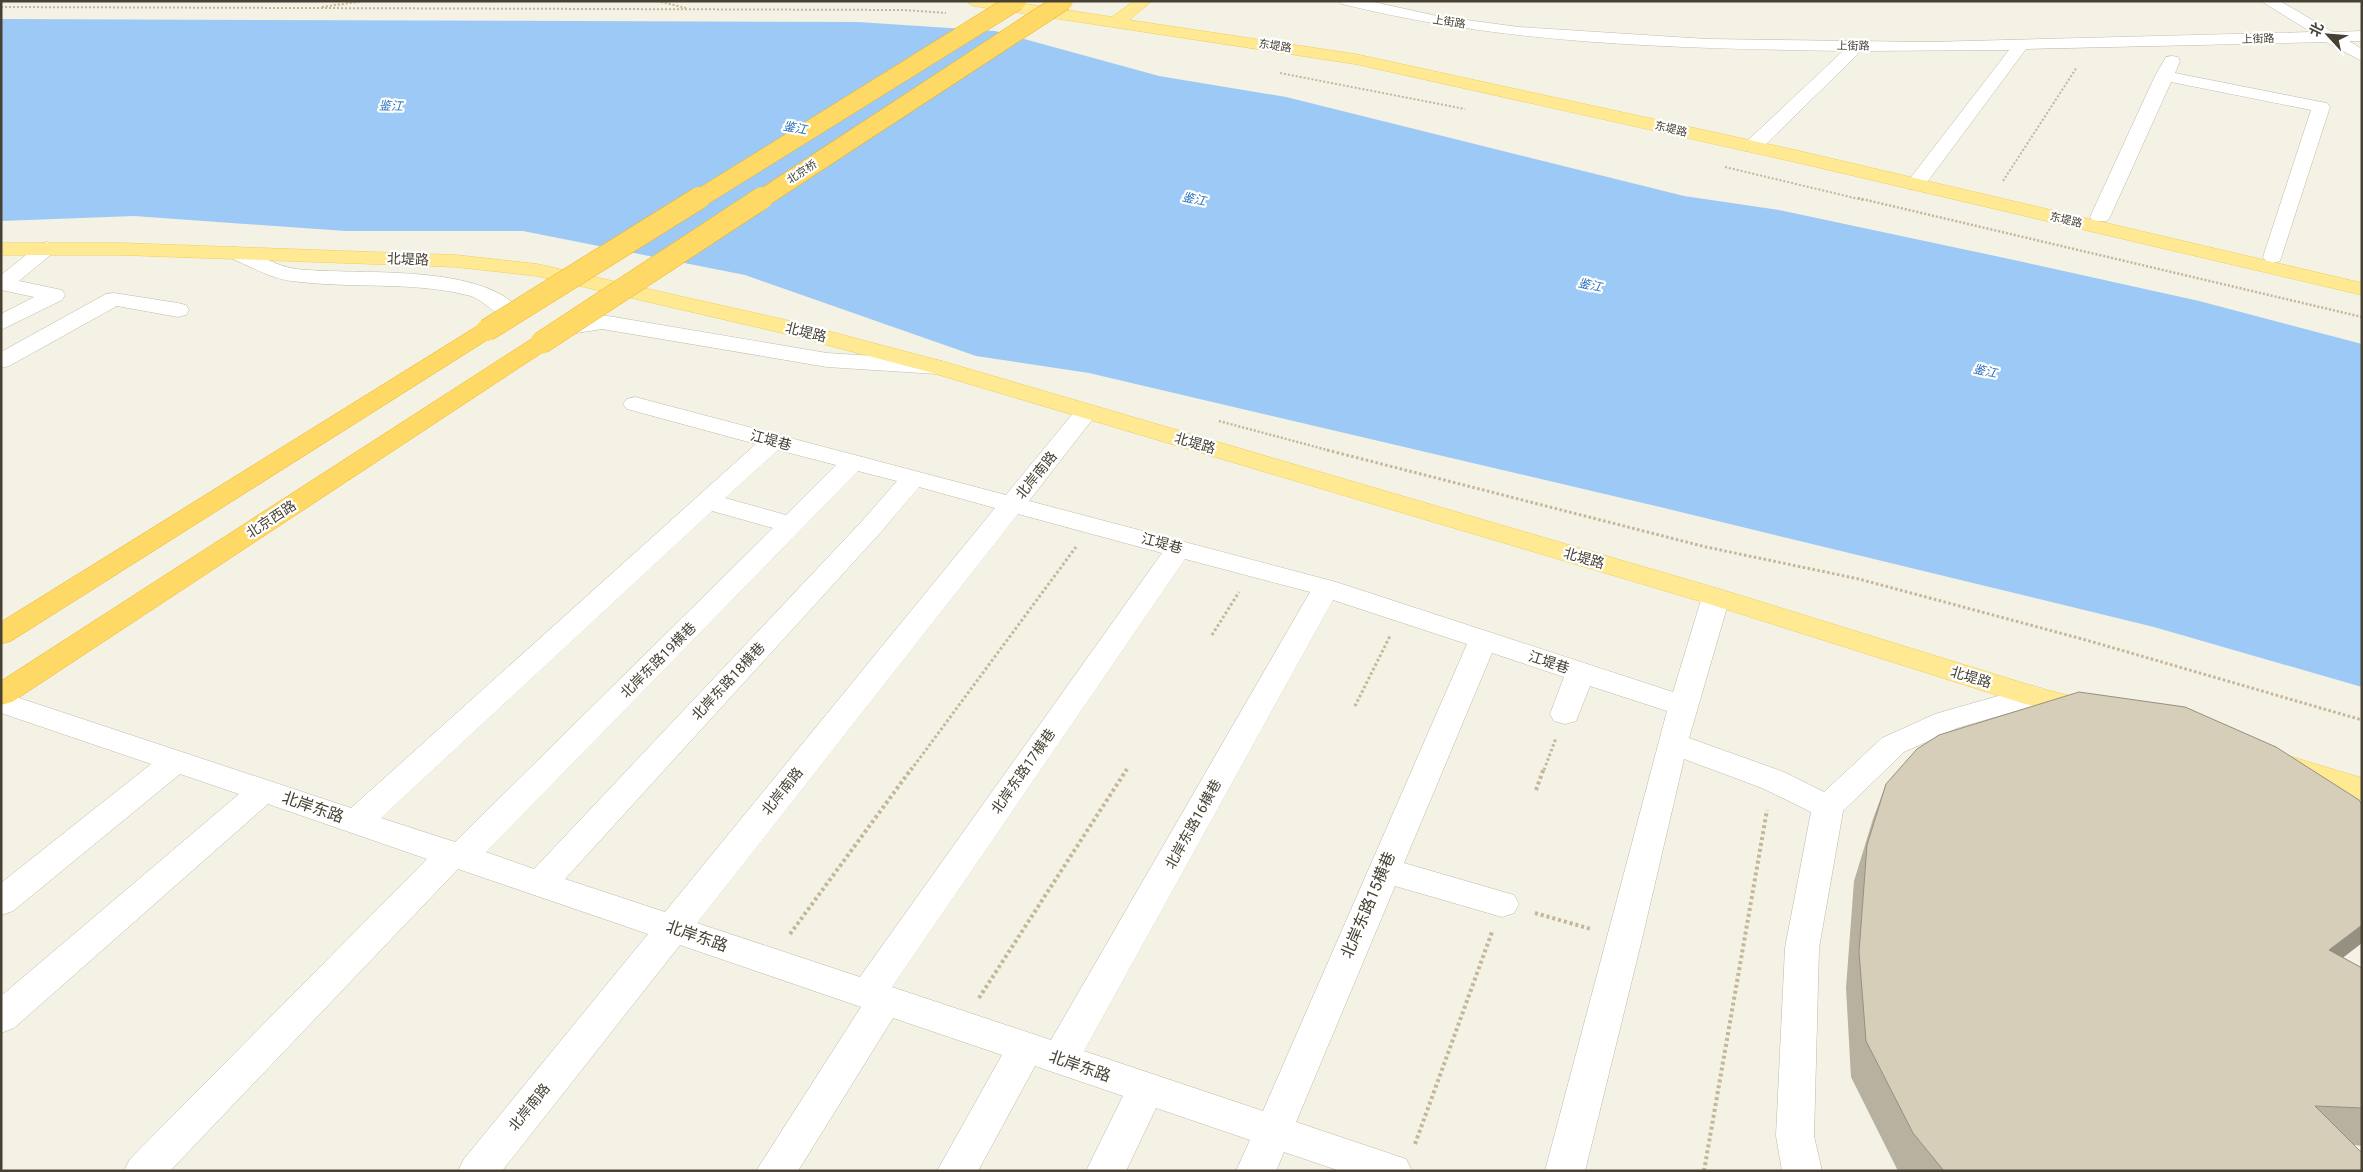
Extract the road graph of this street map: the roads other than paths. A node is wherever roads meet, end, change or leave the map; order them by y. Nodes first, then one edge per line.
1 (974, 1) edge
2 (1016, 1) edge
3 (1032, 1) edge
4 (1064, 1) edge
5 (1144, 1) edge
6 (1347, 1) edge
7 (2269, 1) edge
8 (1121, 19) junction
9 (2362, 36) edge
10 (2329, 37) junction
11 (2180, 41) junction
12 (2021, 45) junction
13 (1857, 46) junction
14 (2362, 56) edge
15 (2164, 76) junction
16 (1755, 142) junction
17 (1918, 180) junction
18 (2100, 217) junction
19 (47, 248) junction
20 (1, 249) edge
21 (236, 253) junction
22 (2273, 257) junction
23 (2362, 277) edge
24 (2, 285) edge
25 (2362, 288) edge
26 (178, 310) dead end
27 (512, 314) junction
28 (1, 323) edge
29 (564, 328) junction
30 (541, 343) joint
31 (1, 361) edge
32 (937, 367) junction
33 (635, 404) dead end
34 (1087, 411) junction
35 (774, 441) junction
36 (853, 462) junction
37 (914, 477) junction
38 (709, 502) junction
39 (1013, 503) junction
40 (793, 525) junction
41 (1179, 548) junction
42 (1326, 588) junction
43 (1716, 597) junction
44 (1, 635) edge
45 (1483, 640) junction
46 (1580, 673) junction
47 (1, 695) edge
48 (2033, 696) junction
49 (1, 702) edge
50 (1683, 706) junction
51 (1565, 714) road end
52 (2110, 716) edge
53 (1672, 743) junction
54 (176, 761) junction
55 (2269, 761) edge
56 (2362, 789) edge
57 (263, 791) junction
58 (1828, 807) junction
59 (356, 822) junction
60 (456, 856) junction
61 (1383, 870) junction
62 (540, 884) junction
63 (1, 902) edge
64 (1502, 904) road end
65 (672, 928) junction
66 (876, 997) junction
67 (1, 1018) edge
68 (1043, 1054) junction
69 (1146, 1088) junction
70 (1273, 1130) junction
71 (1402, 1162) edge
72 (144, 1171) edge
73 (478, 1171) edge
74 (776, 1171) edge
75 (957, 1171) edge
76 (1106, 1171) edge
77 (1256, 1171) edge
78 (1565, 1171) edge
79 (1802, 1171) edge

1 - 8 main road, 东堤路
2 - 27 highway, bridge
3 - 8 main road, 东堤路
4 - 29 highway, 北京桥, bridge
5 - 8 main road
6 - 13 street, 上街路
7 - 10 street
8 - 16 main road, 东堤路
9 - 10 street, 上街路
10 - 11 street, 上街路
10 - 14 street
11 - 12 street, 上街路
11 - 15 street
12 - 13 street, 上街路
12 - 17 street
13 - 16 street
15 - 18 street
15 - 22 street
16 - 17 main road, 东堤路
17 - 18 main road, 东堤路
17 - 25 main road, 东堤路
18 - 22 main road, 东堤路
19 - 20 main road, 北堤路
19 - 21 main road, 北堤路
19 - 24 street
21 - 27 street
21 - 32 main road, 北堤路
22 - 23 main road, 东堤路
24 - 28 street
26 - 31 street
27 - 44 highway, bridge
29 - 30 highway, 北京桥, bridge
29 - 32 street
30 - 47 highway, 北京西路
32 - 34 main road, 北堤路
33 - 35 street, 江堤巷
34 - 39 street, 北岸南路
34 - 43 main road, 北堤路
35 - 36 street, 江堤巷
35 - 38 street
36 - 37 street, 江堤巷
36 - 40 street, 北岸东路19横巷
37 - 39 street, 江堤巷
37 - 62 street, 北岸东路18横巷
38 - 40 street
38 - 59 street
39 - 41 street, 江堤巷
39 - 65 street, 北岸南路
40 - 60 street, 北岸东路19横巷
41 - 42 street, 江堤巷
41 - 66 street, 北岸东路17横巷
42 - 45 street, 江堤巷
42 - 68 street, 北岸东路16横巷
43 - 48 main road, 北堤路
43 - 50 street
45 - 46 street, 江堤巷
45 - 61 street, 北岸东路15横巷
46 - 50 street, 江堤巷
46 - 51 street
48 - 52 main road, 北堤路
48 - 58 street
49 - 54 street, 北岸东路
50 - 53 street
53 - 58 street
53 - 78 street
54 - 57 street, 北岸东路
54 - 63 street
55 - 56 main road
57 - 59 street, 北岸东路
57 - 67 street
58 - 79 street
59 - 60 street, 北岸东路
60 - 62 street, 北岸东路
60 - 72 street, 北岸东路19横巷
61 - 64 street
61 - 70 street, 北岸东路15横巷
62 - 65 street, 北岸东路
65 - 66 street, 北岸东路
65 - 73 street, 北岸南路
66 - 68 street, 北岸东路
66 - 74 street, 北岸东路17横巷
68 - 69 street, 北岸东路
68 - 75 street, 北岸东路16横巷
69 - 70 street, 北岸东路
69 - 76 street
70 - 71 street, 北岸东路
70 - 77 street, 北岸东路15横巷

